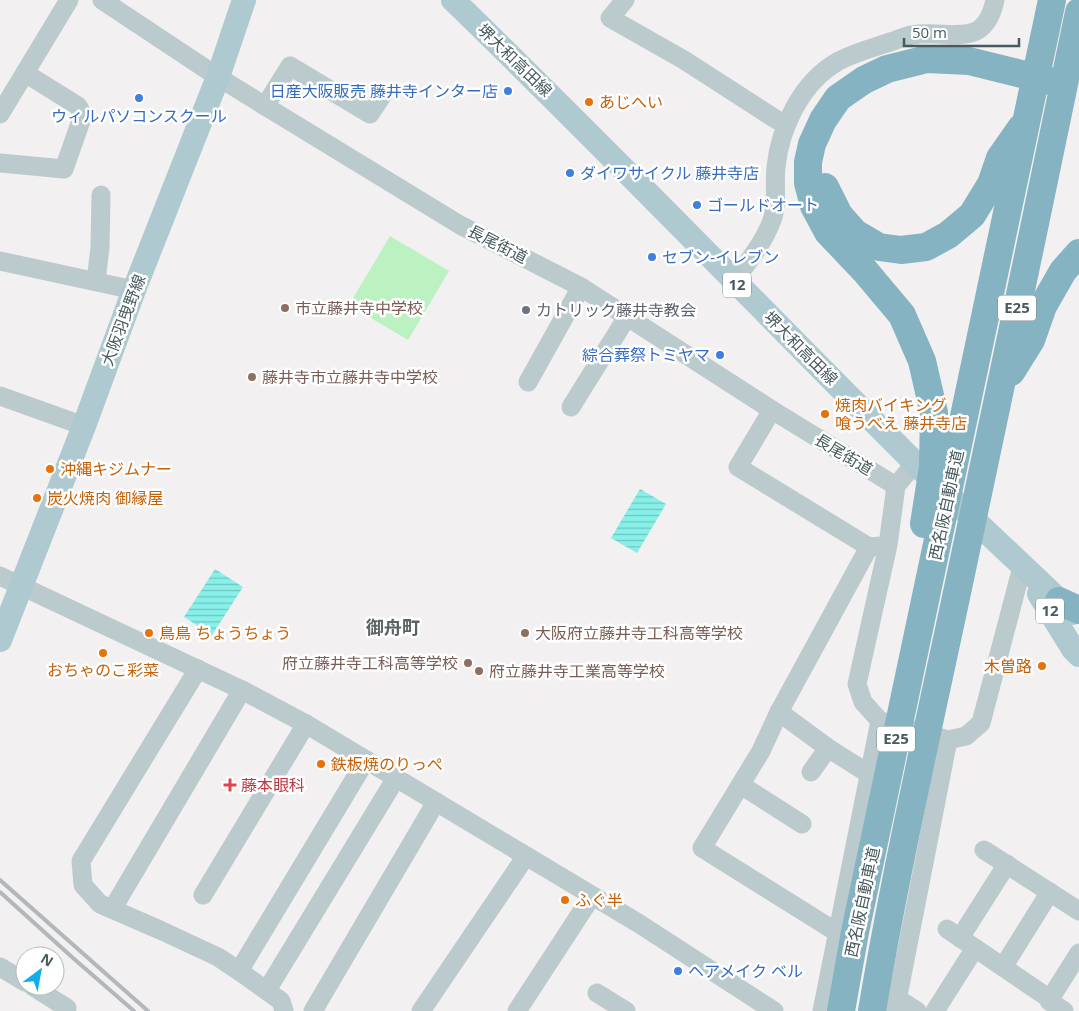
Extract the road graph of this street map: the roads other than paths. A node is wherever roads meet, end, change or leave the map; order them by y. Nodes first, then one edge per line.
1 (69, 0) edge
2 (102, 0) edge
3 (244, 0) edge
4 (626, 0) edge
5 (995, 0) edge
6 (1052, 0) edge
7 (461, 3) edge
8 (1079, 12) edge
9 (25, 73) junction
10 (218, 77) junction
11 (1079, 92) edge
12 (384, 93) dead end
13 (1079, 105) edge
14 (265, 106) junction
15 (0, 114) edge
16 (1028, 118) junction
17 (787, 124) junction
18 (0, 163) edge
19 (102, 195) dead end
20 (1079, 253) edge
21 (0, 260) edge
22 (96, 281) junction
23 (734, 282) junction
24 (581, 287) junction
25 (134, 290) junction
26 (627, 317) junction
27 (528, 382) dead end
28 (1000, 391) junction
29 (0, 396) edge
30 (571, 407) dead end
31 (772, 410) junction
32 (84, 426) junction
33 (915, 463) junction
34 (896, 486) junction
35 (888, 545) junction
36 (869, 547) junction
37 (1022, 566) junction
38 (10, 582) edge
39 (1069, 605) edge
40 (1079, 621) edge
41 (0, 640) edge
42 (1079, 655) edge
43 (198, 669) junction
44 (242, 690) junction
45 (779, 712) junction
46 (891, 716) junction
47 (306, 724) junction
48 (948, 740) junction
49 (828, 748) junction
50 (366, 760) junction
51 (811, 772) dead end
52 (869, 774) junction
53 (396, 778) junction
54 (741, 784) junction
55 (436, 802) junction
56 (802, 824) dead end
57 (984, 850) dead end
58 (526, 856) junction
59 (1007, 864) junction
60 (1050, 892) junction
61 (203, 895) dead end
62 (592, 896) junction
63 (113, 908) junction
64 (1079, 911) edge
65 (838, 933) junction
66 (960, 938) junction
67 (1079, 954) edge
68 (0, 967) edge
69 (1003, 967) junction
70 (239, 971) junction
71 (15, 976) edge
72 (267, 990) junction
73 (597, 993) dead end
74 (48, 996) edge
75 (896, 1005) edge
76 (1051, 1005) edge
77 (65, 1011) edge
78 (284, 1011) edge
79 (313, 1011) edge
80 (421, 1011) edge
81 (517, 1011) edge
82 (626, 1011) edge
83 (774, 1011) edge
84 (822, 1011) edge
85 (841, 1011) edge
86 (872, 1011) edge
87 (917, 1011) edge
88 (935, 1011) edge

1 - 9 street
2 - 10 street, 長尾街道
3 - 10 main road, 大阪羽曳野線
4 - 17 street
5 - 17 street
6 - 16 highway, 西名阪自動車道 / E25
7 - 23 main road, 堺大和高田線 / 12
8 - 28 highway, 西名阪自動車道 / E25
9 - 15 street
9 - 18 street
10 - 14 street, 長尾街道
10 - 25 main road, 大阪羽曳野線
11 - 46 highway
12 - 14 street
13 - 16 highway
14 - 24 street, 長尾街道
16 - 46 highway, 西名阪自動車道 / E25
17 - 23 street
19 - 22 street
20 - 28 highway
21 - 22 street
22 - 25 street
23 - 33 main road, 堺大和高田線 / 12
24 - 26 street, 長尾街道
24 - 27 street
25 - 32 main road, 大阪羽曳野線
26 - 30 street
26 - 31 street, 長尾街道
28 - 86 highway, 西名阪自動車道 / E25
29 - 32 street
31 - 34 street, 長尾街道
31 - 36 street
32 - 38 main road, 大阪羽曳野線
33 - 34 street
33 - 37 main road, 堺大和高田線 / 12
34 - 35 street
35 - 36 street
35 - 46 street
36 - 45 street
37 - 39 main road, 堺大和高田線 / 12
37 - 42 main road, 堺大和高田線 / 12
37 - 48 street
38 - 41 main road, 大阪羽曳野線
38 - 43 street
39 - 40 main road, 堺大和高田線 / 12
43 - 44 street
43 - 63 street
44 - 47 street
44 - 63 street
45 - 49 street
45 - 54 street
46 - 48 street
46 - 52 street
46 - 85 highway, 西名阪自動車道 / E25
47 - 50 street
47 - 61 street
48 - 75 street
49 - 51 street
49 - 52 street
50 - 53 street
50 - 70 street
52 - 65 street
53 - 55 street
53 - 72 street
54 - 56 street
54 - 65 street
55 - 58 street
55 - 79 street
57 - 59 street
58 - 62 street
58 - 80 street
59 - 60 street
59 - 66 street
60 - 64 street
60 - 69 street
62 - 81 street
62 - 83 street
63 - 70 street
65 - 84 street
66 - 69 street
66 - 88 street
67 - 76 street
68 - 71 street
69 - 76 street
70 - 72 street
72 - 78 street
73 - 82 street
74 - 77 street
75 - 87 street

